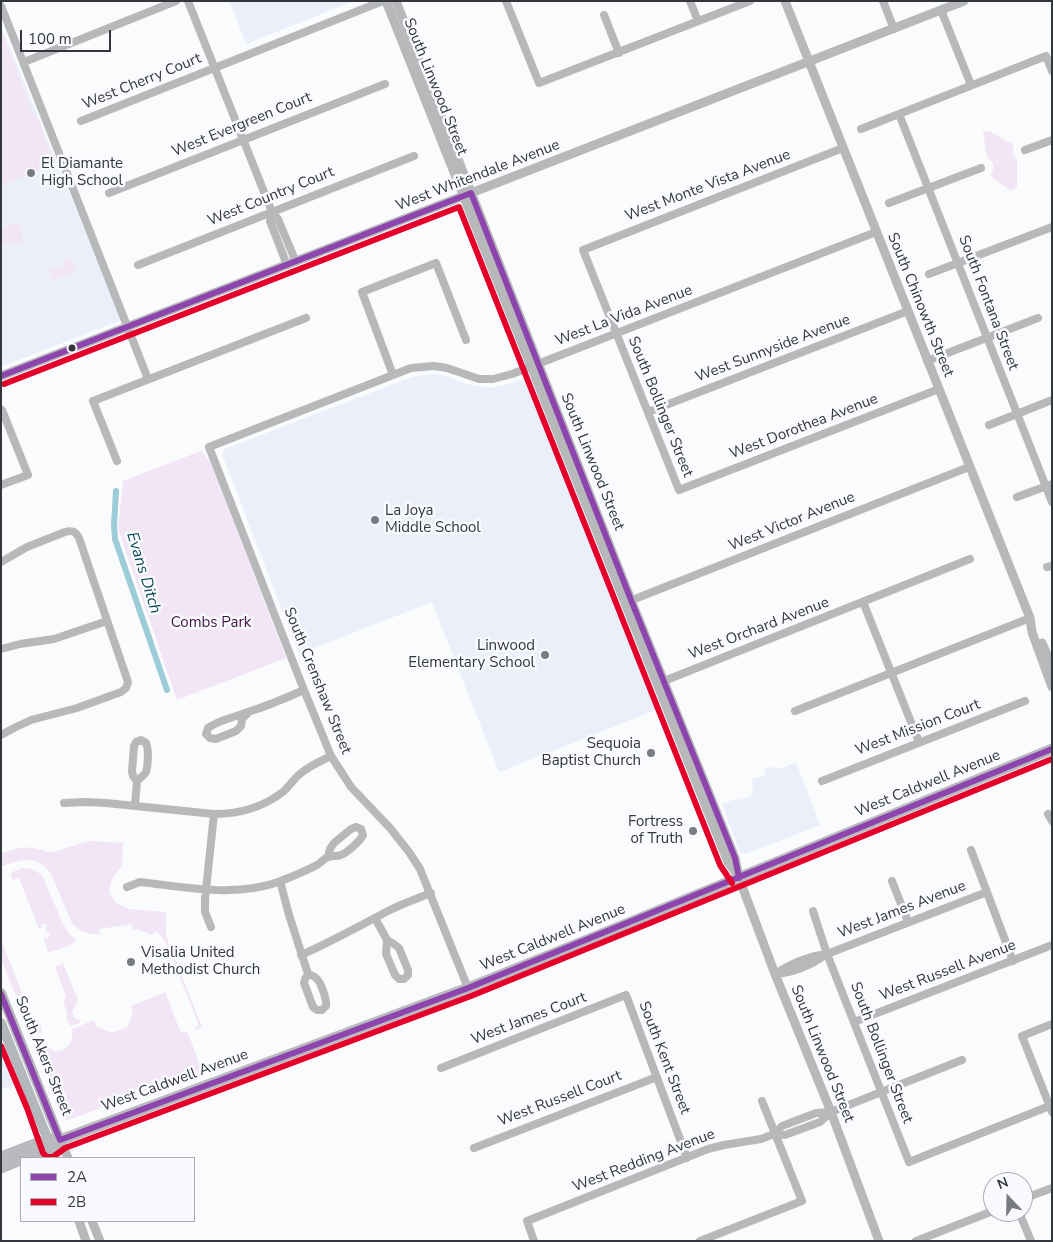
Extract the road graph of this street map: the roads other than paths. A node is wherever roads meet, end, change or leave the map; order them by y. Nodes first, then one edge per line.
1 (176, 1) edge
2 (188, 1) edge
3 (385, 1) edge
4 (396, 1) edge
5 (506, 1) edge
6 (690, 1) edge
7 (750, 1) edge
8 (785, 1) edge
9 (883, 1) edge
10 (964, 1) edge
11 (1, 6) edge
12 (941, 10) junction
13 (604, 15) dead end
14 (698, 21) junction
15 (894, 29) junction
16 (619, 53) junction
17 (24, 62) junction
18 (809, 62) junction
19 (214, 68) junction
20 (1052, 71) edge
21 (385, 84) dead end
22 (971, 85) junction
23 (899, 114) junction
24 (81, 122) dead end
25 (861, 129) dead end
26 (243, 140) junction
27 (1052, 140) edge
28 (843, 148) junction
29 (1025, 150) dead end
30 (414, 156) dead end
31 (981, 168) dead end
32 (928, 188) junction
33 (110, 193) dead end
34 (467, 195) junction
35 (889, 203) dead end
36 (272, 212) junction
37 (1052, 227) edge
38 (876, 232) junction
39 (583, 250) joint
40 (296, 262) junction
41 (958, 263) junction
42 (138, 265) dead end
43 (287, 265) junction
44 (930, 274) dead end
45 (908, 311) junction
46 (306, 318) dead end
47 (1038, 318) dead end
48 (128, 327) junction
49 (616, 334) junction
50 (987, 338) junction
51 (466, 340) dead end
52 (928, 361) junction
53 (535, 365) junction
54 (393, 375) junction
55 (1, 376) edge
56 (148, 379) junction
57 (939, 389) junction
58 (1052, 400) edge
59 (2, 410) dead end
60 (648, 412) junction
61 (1017, 413) junction
62 (989, 424) dead end
63 (209, 447) joint
64 (117, 462) dead end
65 (970, 467) junction
66 (571, 468) junction
67 (1, 485) edge
68 (1049, 485) edge
69 (680, 490) joint
70 (1017, 497) dead end
71 (1052, 502) edge
72 (602, 525) junction
73 (970, 559) dead end
74 (1, 562) edge
75 (628, 602) junction
76 (863, 602) junction
77 (1030, 618) junction
78 (107, 620) junction
79 (640, 641) junction
80 (1, 649) edge
81 (1052, 666) edge
82 (891, 673) junction
83 (664, 681) junction
84 (1052, 687) edge
85 (304, 690) junction
86 (1025, 701) dead end
87 (795, 711) dead end
88 (248, 713) junction
89 (1, 735) edge
90 (919, 742) junction
91 (1052, 749) edge
92 (331, 756) junction
93 (137, 781) junction
94 (822, 781) dead end
95 (64, 803) dead end
96 (135, 805) junction
97 (214, 814) junction
98 (971, 850) dead end
99 (328, 857) junction
100 (739, 878) junction
101 (280, 881) junction
102 (892, 881) dead end
103 (127, 887) dead end
104 (206, 889) junction
105 (987, 892) junction
106 (431, 893) junction
107 (813, 911) dead end
108 (375, 918) junction
109 (908, 922) junction
110 (211, 927) dead end
111 (387, 940) junction
112 (1052, 946) edge
113 (827, 954) junction
114 (301, 955) junction
115 (1013, 961) junction
116 (308, 974) dead end
117 (776, 974) junction
118 (468, 988) junction
119 (1, 993) edge
120 (626, 995) joint
121 (854, 1022) junction
122 (1, 1023) edge
123 (1052, 1024) edge
124 (962, 1060) dead end
125 (442, 1068) dead end
126 (657, 1076) junction
127 (881, 1093) junction
128 (762, 1101) dead end
129 (1051, 1108) edge
130 (831, 1112) junction
131 (774, 1134) junction
132 (60, 1140) junction
133 (474, 1148) dead end
134 (51, 1149) edge
135 (1, 1157) edge
136 (30, 1157) edge
137 (68, 1157) edge
138 (687, 1158) junction
139 (20, 1160) edge
140 (1, 1168) edge
141 (1052, 1188) edge
142 (1033, 1195) edge
143 (983, 1215) edge
144 (79, 1222) edge
145 (92, 1222) edge
146 (1024, 1222) edge
147 (86, 1241) edge
148 (100, 1241) edge
149 (534, 1241) edge
150 (700, 1241) edge
151 (879, 1241) edge
152 (916, 1241) edge
153 (1031, 1241) edge

1 - 17 street
2 - 19 street
3 - 19 street, West Cherry Court
3 - 34 street, South Linwood Street
4 - 34 street, South Linwood Street
5 - 16 street
6 - 14 street
7 - 14 street
8 - 18 street, South Chinowth Street
9 - 15 street
10 - 12 street, West Whitendale Avenue
11 - 17 street
12 - 15 street, West Whitendale Avenue
12 - 22 street
13 - 16 street
14 - 16 street
15 - 18 street, West Whitendale Avenue
17 - 48 street
18 - 28 street, South Chinowth Street
18 - 34 street, West Whitendale Avenue
19 - 24 street, West Cherry Court
19 - 26 street
20 - 22 street
21 - 26 street, West Evergreen Court
22 - 23 street
23 - 25 street
23 - 32 street, South Fontana Street
26 - 33 street, West Evergreen Court
26 - 36 street
27 - 29 street
28 - 38 street, South Chinowth Street
28 - 39 street, West Monte Vista Avenue
30 - 36 street, West Country Court
31 - 32 street
32 - 35 street
32 - 41 street, South Fontana Street
34 - 40 street, West Whitendale Avenue
34 - 53 street, South Linwood Street
36 - 40 street
36 - 42 street, West Country Court
36 - 43 street
37 - 41 street
38 - 45 street, South Chinowth Street
38 - 49 street, West La Vida Avenue
39 - 49 street, South Bollinger Street
40 - 43 street, West Whitendale Avenue
41 - 44 street
41 - 50 street, South Fontana Street
43 - 48 street, West Whitendale Avenue
45 - 52 street, South Chinowth Street
45 - 60 street, West Sunnyside Avenue
46 - 56 street
47 - 50 street
48 - 55 street, West Whitendale Avenue
48 - 56 street
49 - 53 street, West La Vida Avenue
49 - 60 street, South Bollinger Street
50 - 52 street
50 - 61 street, South Fontana Street
51 - 54 street
52 - 57 street, South Chinowth Street
53 - 54 street, West La Vida Avenue
53 - 66 street, South Linwood Street
53 - 72 street, South Linwood Street
54 - 63 street, West La Vida Avenue
56 - 64 street
57 - 65 street, South Chinowth Street
57 - 69 street, West Dorothea Avenue
58 - 61 street
59 - 67 street
60 - 69 street, South Bollinger Street
61 - 62 street
61 - 68 street, South Fontana Street
63 - 85 street, South Crenshaw Street
65 - 75 street, West Victor Avenue
65 - 77 street, South Chinowth Street
66 - 72 street
66 - 75 street, South Linwood Street
68 - 70 street
68 - 71 street, South Fontana Street
72 - 75 street, South Linwood Street
73 - 76 street, West Orchard Avenue
74 - 78 street
75 - 79 street, South Linwood Street
75 - 83 street, South Linwood Street
76 - 82 street
76 - 83 street, West Orchard Avenue
77 - 81 street, South Chinowth Street
77 - 82 street
77 - 84 street, South Chinowth Street
78 - 80 street
78 - 89 street
79 - 83 street
79 - 100 street, South Linwood Street
82 - 87 street
82 - 90 street
83 - 100 street, South Linwood Street
85 - 88 street
85 - 92 street, South Crenshaw Street
86 - 90 street, West Mission Court
88 - 88 street
90 - 94 street, West Mission Court
91 - 100 main road, West Caldwell Avenue
92 - 97 street
92 - 106 street, South Crenshaw Street
93 - 93 street
93 - 96 street
95 - 96 street
96 - 97 street
97 - 104 street
98 - 105 street
99 - 99 street
99 - 101 street
100 - 117 street, South Linwood Street
100 - 118 main road, West Caldwell Avenue
101 - 104 street
101 - 114 street
102 - 109 street
103 - 104 street
104 - 110 street
105 - 109 street, West James Avenue
105 - 115 street
106 - 108 street
106 - 118 street, South Crenshaw Street
107 - 113 street, South Bollinger Street
108 - 111 street
108 - 114 street
109 - 113 street, West James Avenue
111 - 111 street
112 - 115 street, West Russell Avenue
113 - 117 street, West James Avenue
113 - 121 street, South Bollinger Street
114 - 116 street
115 - 121 street, West Russell Avenue
117 - 130 street, South Linwood Street
118 - 132 main road, West Caldwell Avenue
119 - 132 main road, South Akers Street
120 - 125 street, West James Court
120 - 126 street, South Kent Street
121 - 127 street, South Bollinger Street
122 - 134 main road, South Akers Street
123 - 129 street
124 - 127 street, West Redding Avenue
126 - 133 street, West Russell Court
126 - 138 street, South Kent Street
127 - 129 street, South Bollinger Street
127 - 130 street, West Redding Avenue
128 - 131 street
130 - 131 street, West Redding Avenue
130 - 151 street, South Linwood Street
131 - 138 street, West Redding Avenue
131 - 150 street
132 - 134 main road, West Caldwell Avenue
132 - 137 street, South Akers Street
134 - 135 main road, West Caldwell Avenue
134 - 136 main road, West Caldwell Avenue
138 - 149 street, West Redding Avenue
139 - 140 main road
141 - 142 street
143 - 152 street
144 - 147 street
145 - 148 street
146 - 153 street

